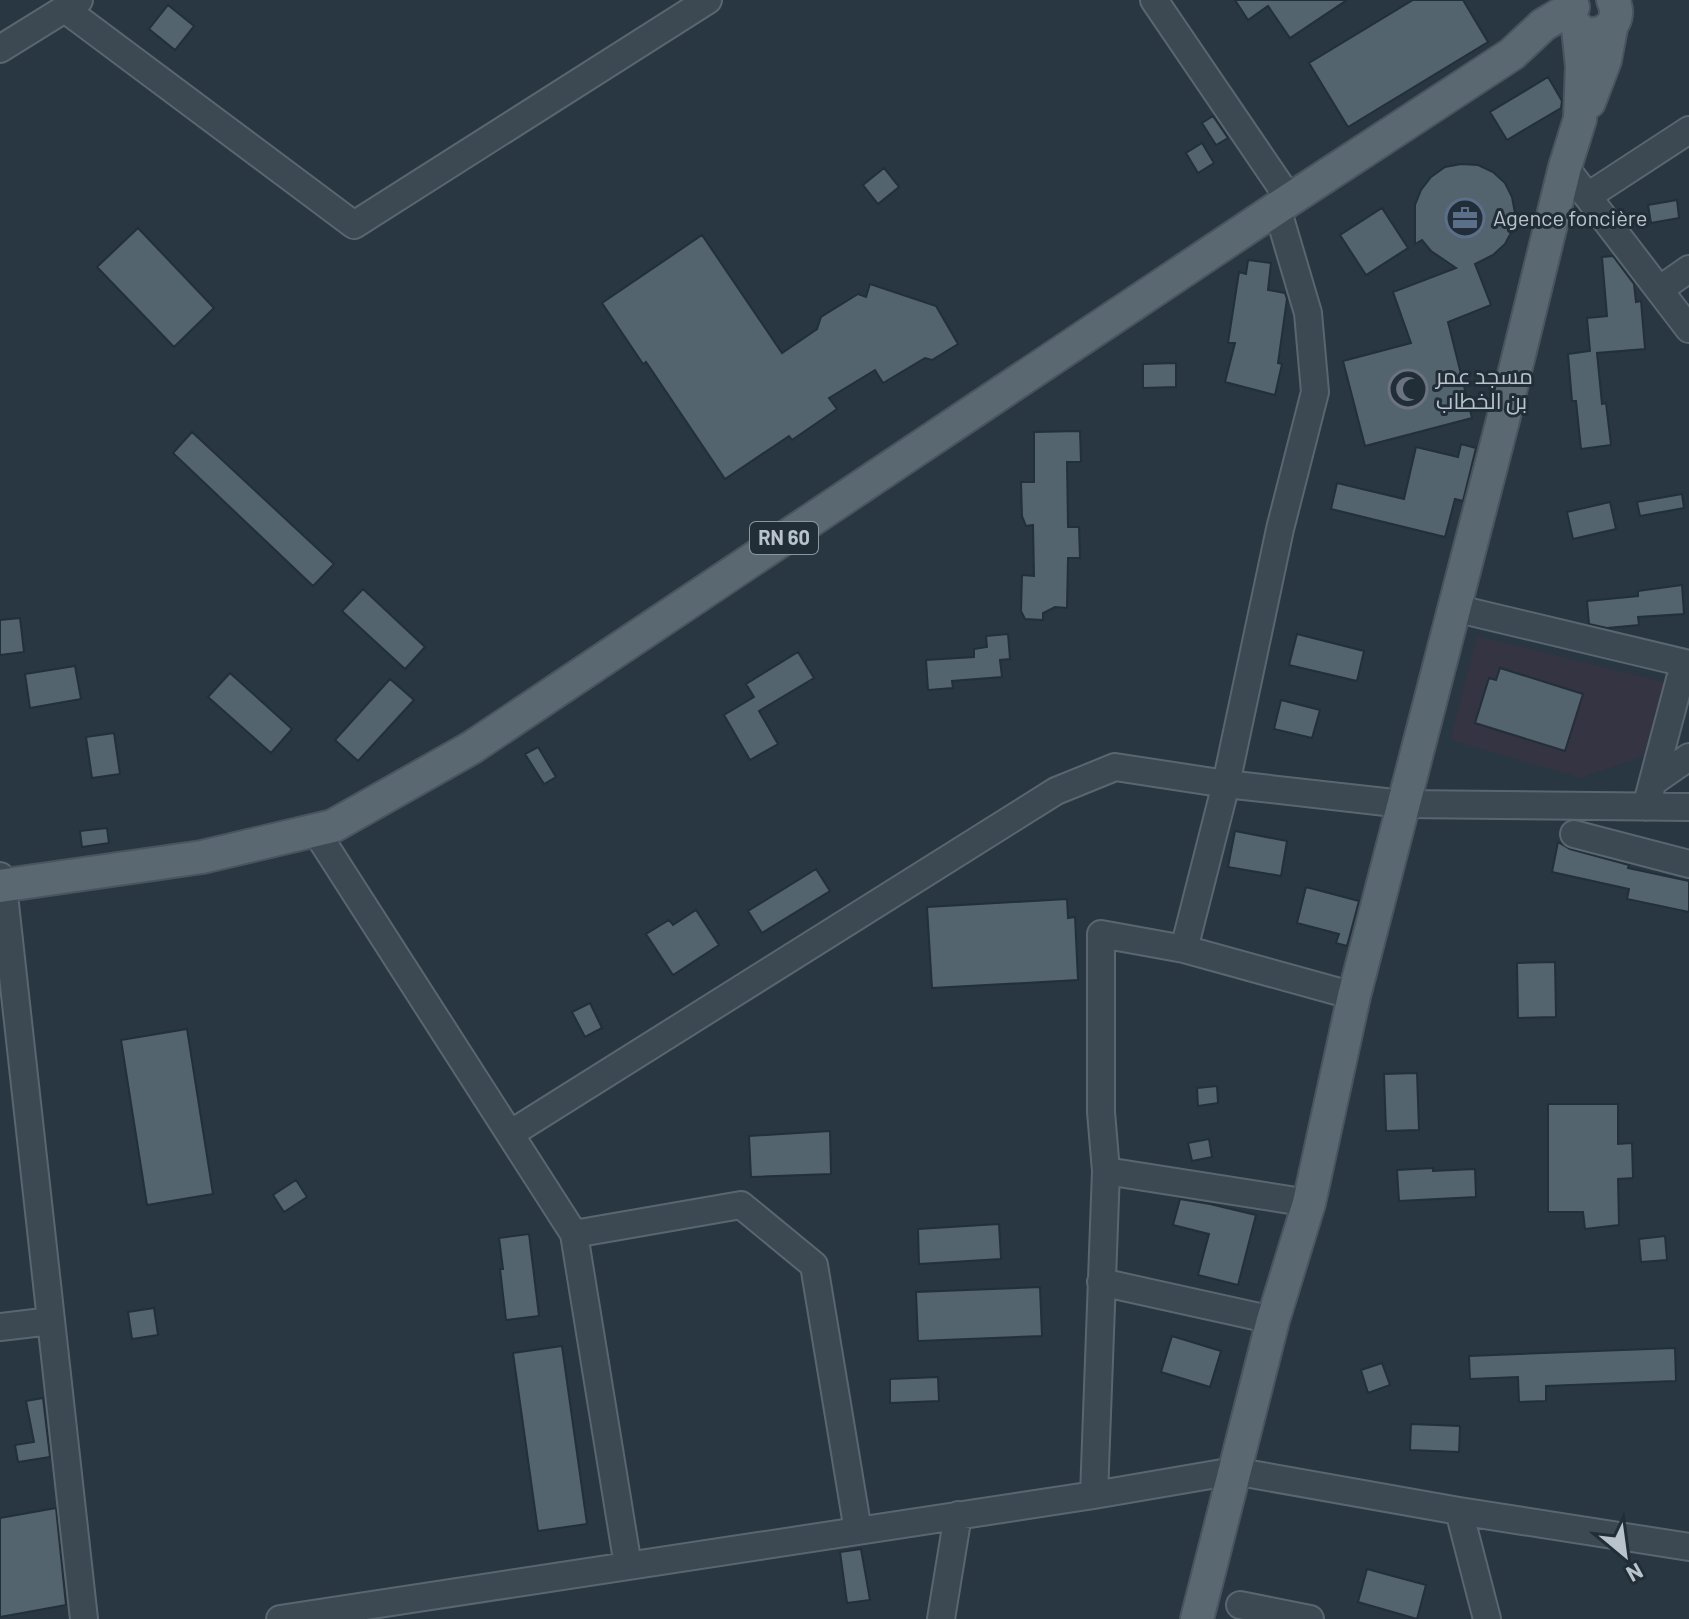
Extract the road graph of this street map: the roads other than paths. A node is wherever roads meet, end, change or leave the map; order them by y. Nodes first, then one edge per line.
1 (708, 0) edge
2 (1154, 0) edge
3 (72, 4) edge
4 (1592, 13) edge
5 (0, 49) edge
6 (1689, 130) edge
7 (1565, 167) junction
8 (1588, 196) junction
9 (1284, 204) junction
10 (1689, 269) edge
11 (1659, 290) junction
12 (1689, 329) edge
13 (1454, 608) junction
14 (1689, 664) edge
15 (1689, 673) edge
16 (1689, 757) edge
17 (1226, 784) junction
18 (1650, 795) junction
19 (1403, 804) junction
20 (1689, 807) edge
21 (315, 830) junction
22 (1574, 834) dead end
23 (1689, 864) edge
24 (1, 883) edge
25 (1184, 949) junction
26 (1354, 996) junction
27 (510, 1134) junction
28 (1106, 1171) junction
29 (1309, 1203) junction
30 (574, 1234) junction
31 (1101, 1282) junction
32 (1273, 1320) junction
33 (51, 1321) junction
34 (0, 1327) edge
35 (1234, 1471) junction
36 (1094, 1495) junction
37 (1459, 1511) junction
38 (958, 1515) junction
39 (858, 1531) junction
40 (1689, 1547) edge
41 (628, 1566) junction
42 (1240, 1605) dead end
43 (84, 1619) edge
44 (280, 1619) edge
45 (941, 1619) edge
46 (1197, 1619) edge
47 (1310, 1619) edge
48 (1487, 1619) edge

1 - 3 street
2 - 9 street
3 - 5 street
4 - 7 main road
4 - 9 main road, RN 60
6 - 8 street
7 - 8 street
7 - 13 main road
8 - 11 street
9 - 17 street
9 - 21 main road, RN 60
10 - 11 street
11 - 12 street
13 - 14 street
13 - 19 main road
15 - 18 street
16 - 18 street
17 - 19 street
17 - 25 street
17 - 27 street
18 - 19 street
18 - 20 street
19 - 26 main road
21 - 24 main road, RN 60
21 - 27 street
22 - 23 street
24 - 33 street
25 - 26 street
25 - 28 street
26 - 29 main road
27 - 30 street
28 - 29 street
28 - 31 street
29 - 32 main road
30 - 39 street
30 - 41 street
31 - 32 street
31 - 36 street
32 - 35 main road
33 - 34 street
33 - 43 street
35 - 36 street
35 - 37 street
35 - 46 main road
36 - 38 street
37 - 40 street
37 - 48 street
38 - 39 street
38 - 45 street
39 - 41 street
41 - 44 street
42 - 47 street

